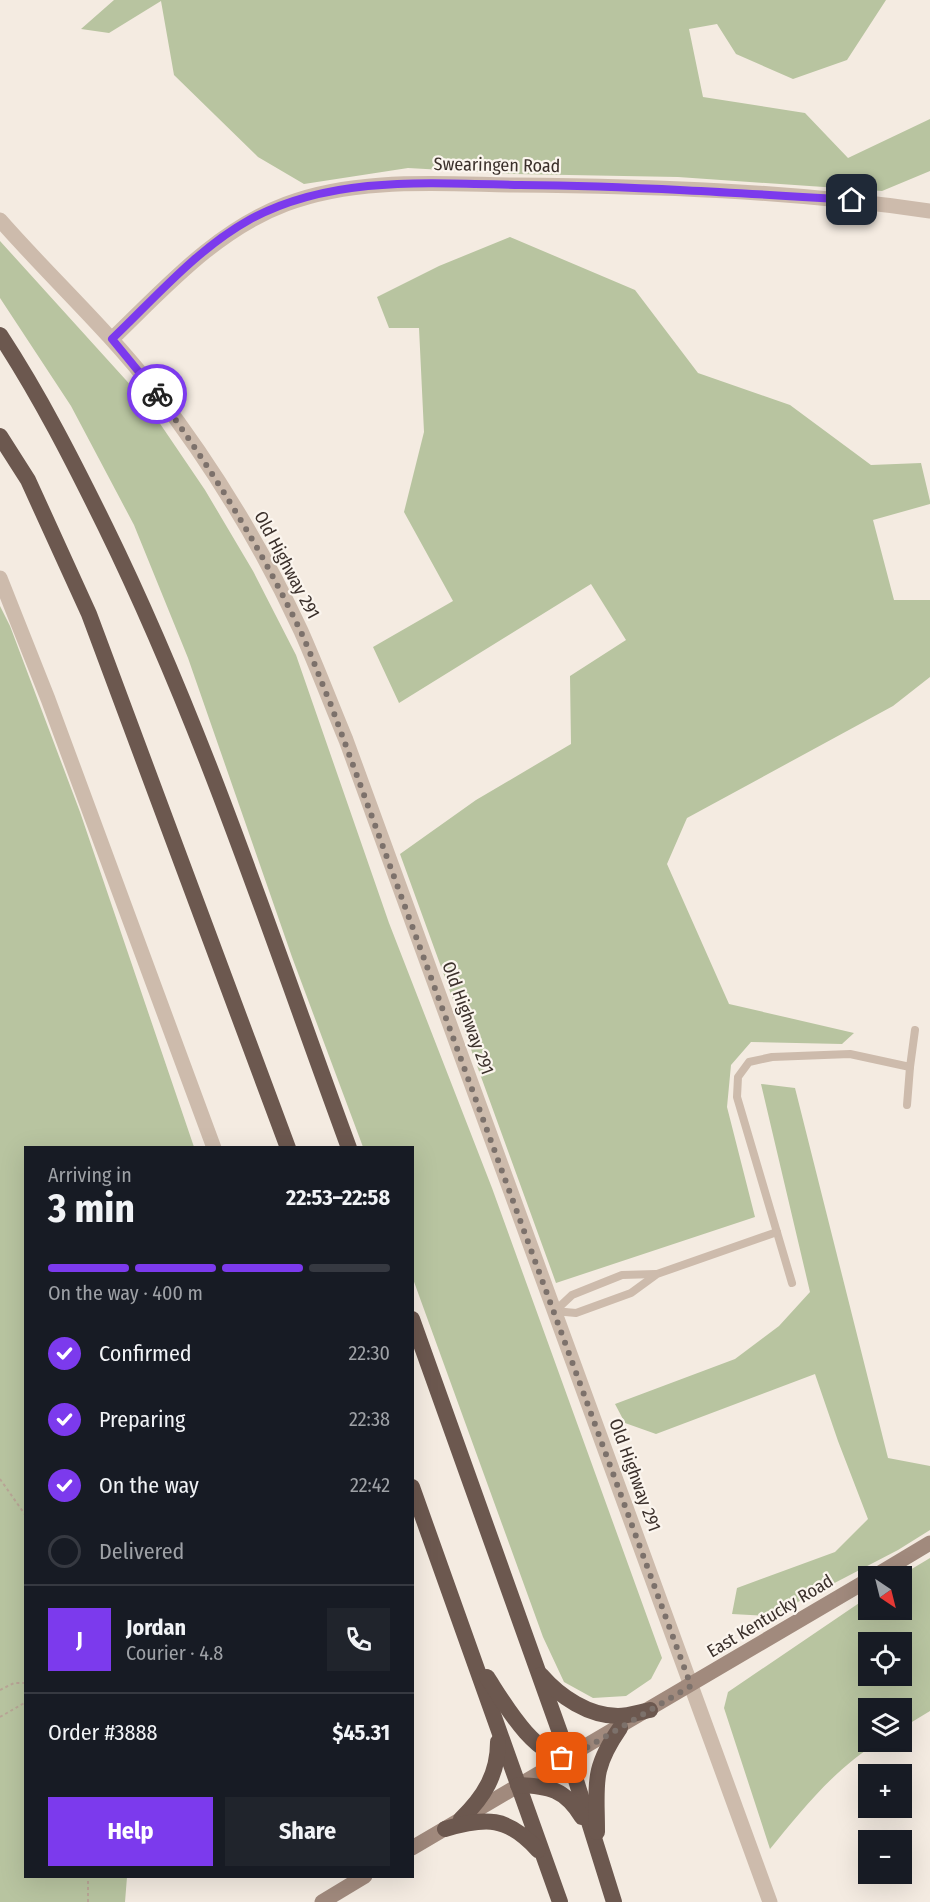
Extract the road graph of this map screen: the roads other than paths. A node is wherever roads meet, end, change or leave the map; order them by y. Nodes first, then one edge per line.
1 (930, 211) edge
2 (0, 220) edge
3 (0, 335) edge
4 (112, 339) junction
5 (0, 436) edge
6 (0, 578) edge
7 (915, 1030) dead end
8 (910, 1067) junction
9 (907, 1105) dead end
10 (213, 1146) edge
11 (287, 1146) edge
12 (348, 1146) edge
13 (777, 1232) junction
14 (657, 1274) junction
15 (792, 1283) dead end
16 (554, 1311) junction
17 (414, 1325) edge
18 (414, 1493) edge
19 (930, 1543) edge
20 (892, 1566) edge
21 (858, 1586) edge
22 (471, 1654) junction
23 (537, 1670) junction
24 (691, 1686) junction
25 (650, 1710) junction
26 (620, 1728) junction
27 (498, 1729) junction
28 (569, 1758) junction
29 (518, 1785) junction
30 (461, 1819) junction
31 (445, 1829) junction
32 (595, 1841) junction
33 (414, 1847) edge
34 (543, 1855) junction
35 (362, 1878) edge
36 (321, 1902) edge
37 (560, 1902) edge
38 (614, 1902) edge
39 (770, 1902) edge

1 - 4 street, Swearingen Road
2 - 4 street, Old Highway 291
3 - 12 highway
4 - 16 street, Old Highway 291
5 - 11 highway
6 - 10 street
7 - 8 lane
8 - 9 lane
8 - 13 lane
13 - 14 lane
13 - 15 lane
14 - 16 lane
14 - 16 lane
16 - 24 street, Old Highway 291
17 - 23 highway
18 - 22 highway
19 - 20 main road
21 - 24 main road, East Kentucky Road
22 - 27 highway
22 - 28 highway
23 - 25 highway
23 - 28 highway
24 - 25 main road, East Kentucky Road
24 - 39 street, Old Highway 291
25 - 26 main road, East Kentucky Road
26 - 28 main road, East Kentucky Road
26 - 32 highway
27 - 29 highway
27 - 30 highway
28 - 29 main road, East Kentucky Road
28 - 32 highway
29 - 30 main road, East Kentucky Road
29 - 32 highway
29 - 34 highway
30 - 31 main road, East Kentucky Road
31 - 33 main road, East Kentucky Road
31 - 34 highway
32 - 38 highway
34 - 37 highway
35 - 36 main road

